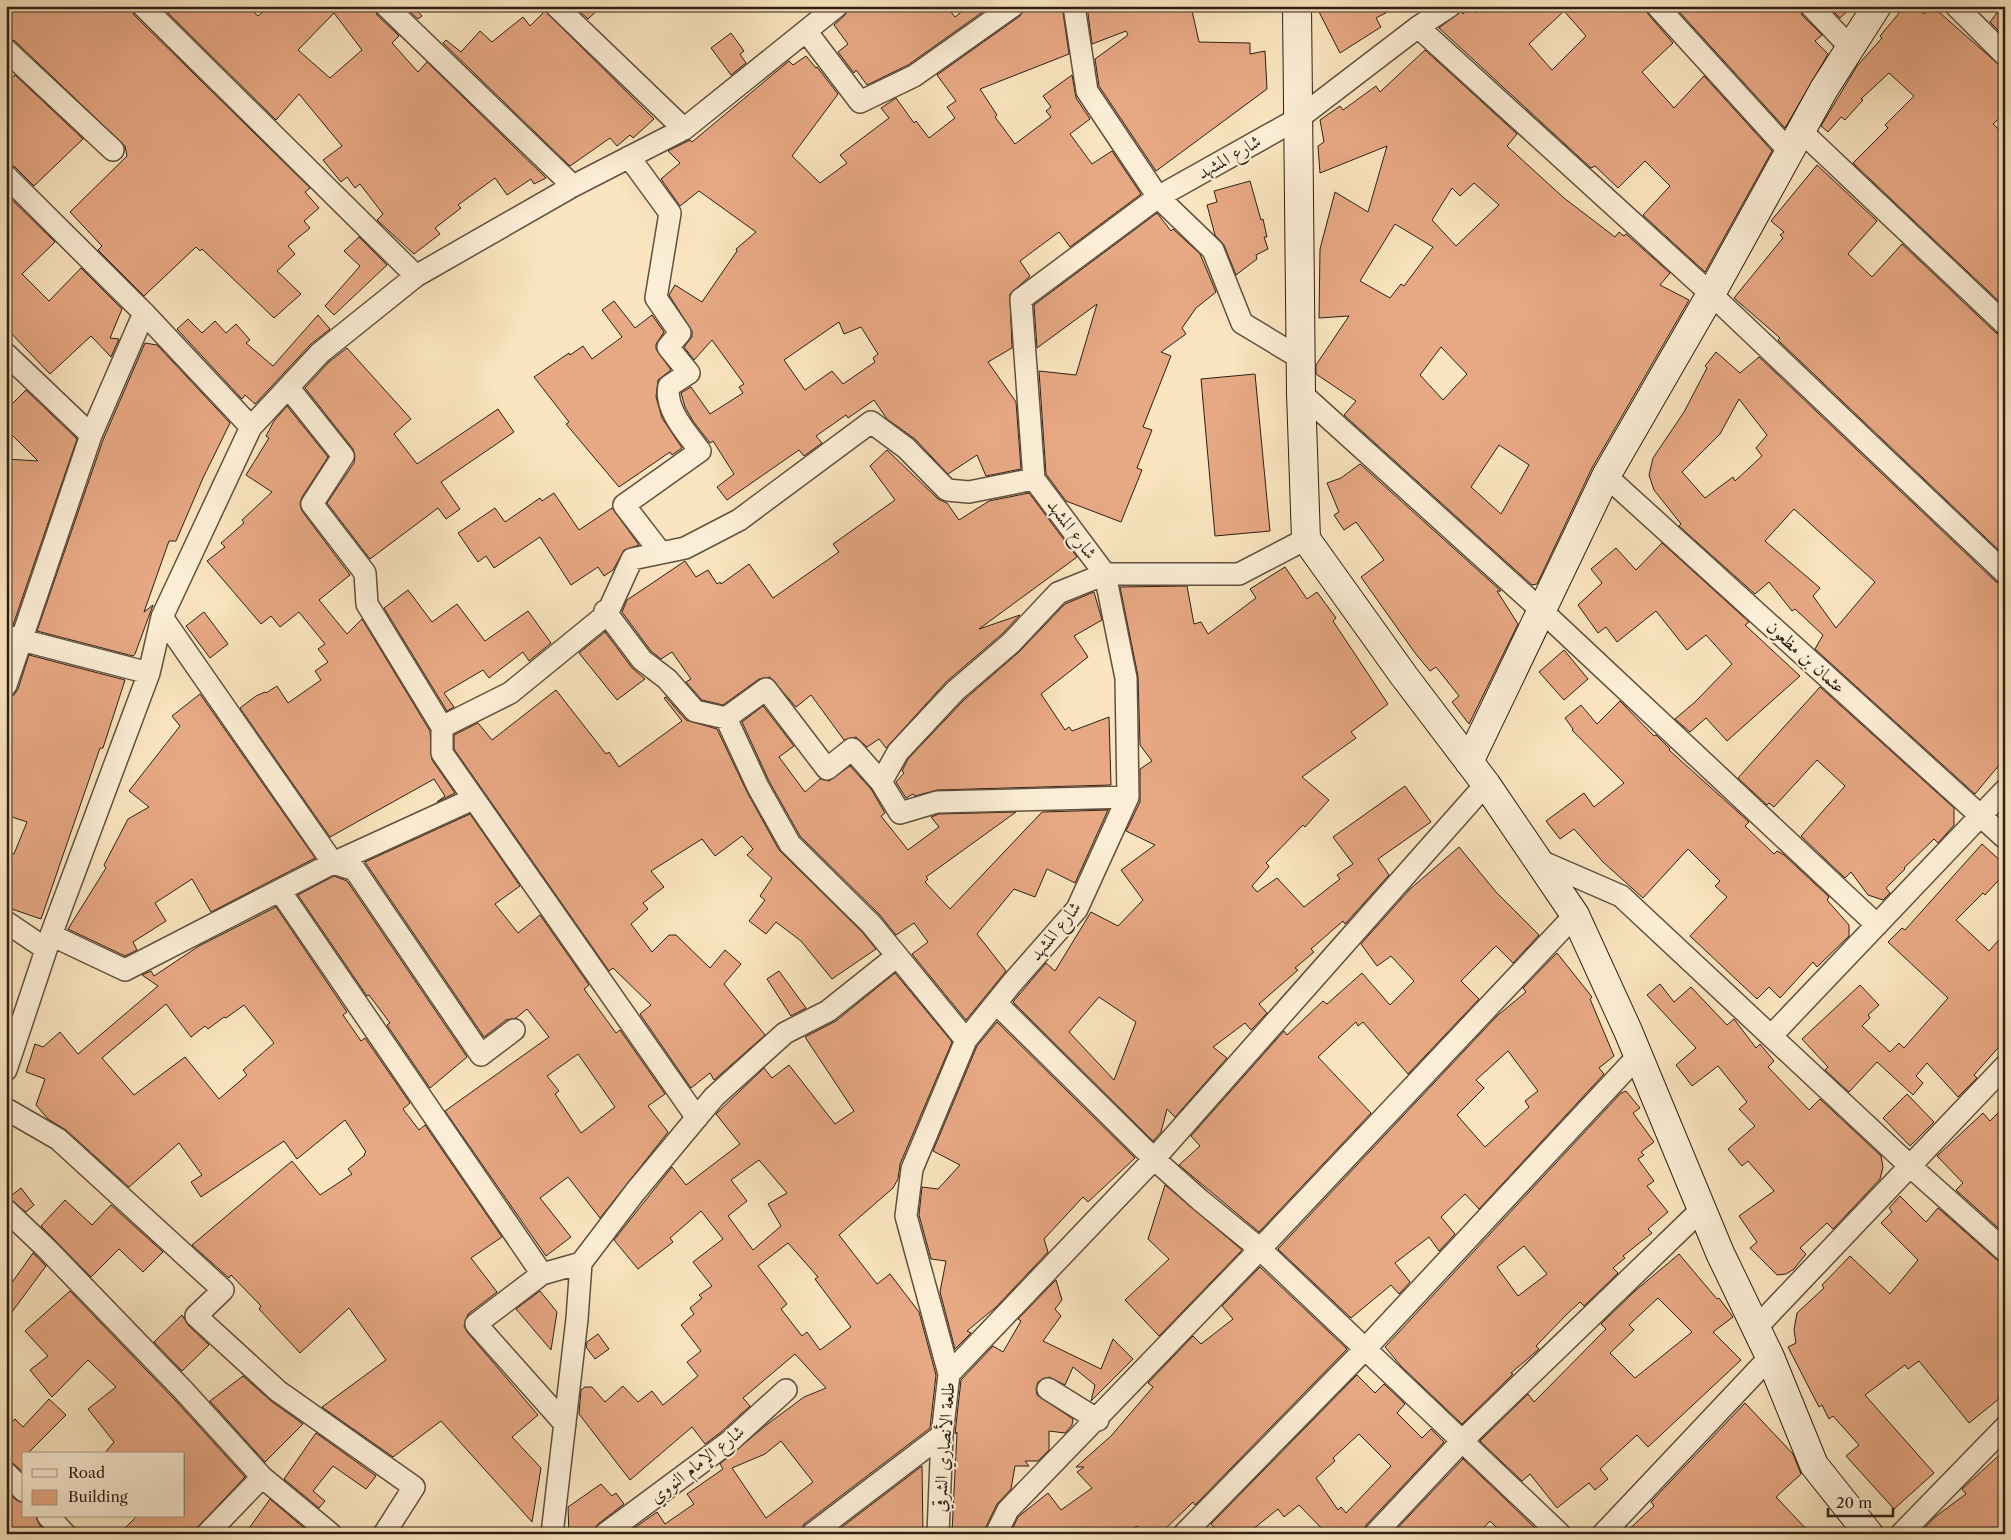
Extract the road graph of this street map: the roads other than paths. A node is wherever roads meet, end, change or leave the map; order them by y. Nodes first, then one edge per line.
1 (143, 6) edge
2 (386, 6) edge
3 (556, 6) edge
4 (837, 6) edge
5 (1013, 6) edge
6 (1074, 6) edge
7 (1297, 6) edge
8 (1450, 6) edge
9 (1657, 6) edge
10 (1811, 6) edge
11 (1878, 6) edge
12 (1956, 6) edge
13 (1418, 27) junction
14 (806, 31) junction
15 (1851, 48) junction
16 (6, 50) edge
17 (2005, 55) edge
18 (1299, 118) junction
19 (684, 129) junction
20 (1795, 141) junction
21 (113, 150) dead end
22 (630, 157) junction
23 (6, 176) edge
24 (573, 186) junction
25 (1158, 197) junction
26 (416, 276) junction
27 (1711, 294) junction
28 (144, 313) junction
29 (2005, 324) edge
30 (6, 354) edge
31 (1300, 358) junction
32 (288, 387) junction
33 (1301, 393) junction
34 (251, 427) junction
35 (91, 436) junction
36 (1606, 476) junction
37 (1034, 479) junction
38 (1306, 540) junction
39 (661, 553) junction
40 (2005, 573) edge
41 (1105, 574) junction
42 (1541, 610) junction
43 (606, 612) junction
44 (162, 617) junction
45 (14, 638) edge
46 (149, 673) junction
47 (6, 686) edge
48 (726, 718) junction
49 (442, 728) junction
50 (1469, 762) junction
51 (881, 782) junction
52 (1486, 784) junction
53 (2005, 790) edge
54 (1128, 797) junction
55 (473, 799) junction
56 (1980, 815) junction
57 (2005, 838) edge
58 (1538, 860) junction
59 (333, 863) junction
60 (280, 891) junction
61 (1574, 915) junction
62 (6, 922) edge
63 (1877, 925) junction
64 (49, 942) junction
65 (897, 956) junction
66 (996, 1004) junction
67 (514, 1030) dead end
68 (1772, 1035) junction
69 (966, 1040) junction
70 (1638, 1056) junction
71 (2005, 1066) edge
72 (6, 1070) edge
73 (6, 1109) edge
74 (697, 1118) junction
75 (1154, 1159) junction
76 (1910, 1166) junction
77 (1702, 1209) junction
78 (6, 1210) edge
79 (906, 1216) joint
80 (1260, 1249) junction
81 (2005, 1251) edge
82 (581, 1263) junction
83 (542, 1274) junction
84 (1756, 1328) junction
85 (1365, 1349) junction
86 (1770, 1357) junction
87 (949, 1374) junction
88 (786, 1390) dead end
89 (1048, 1390) dead end
90 (1098, 1420) junction
91 (565, 1424) junction
92 (2005, 1426) edge
93 (942, 1435) junction
94 (1463, 1440) junction
95 (6, 1474) edge
96 (262, 1477) junction
97 (22, 1489) edge
98 (50, 1518) edge
99 (65, 1534) edge
100 (208, 1534) edge
101 (331, 1534) edge
102 (384, 1534) edge
103 (552, 1534) edge
104 (605, 1534) edge
105 (812, 1534) edge
106 (938, 1534) edge
107 (996, 1534) edge
108 (1184, 1534) edge
109 (1374, 1534) edge
110 (1560, 1534) edge
111 (1603, 1534) edge
112 (1869, 1534) edge
113 (1901, 1534) edge

1 - 26 street
2 - 24 street
3 - 19 street
4 - 14 street
5 - 14 street
6 - 25 street
7 - 18 street
8 - 13 street, شارع المشهد
9 - 20 street
10 - 15 street
11 - 15 street
12 - 17 street
13 - 18 street, شارع المشهد
13 - 27 street
14 - 19 street
15 - 20 street
16 - 21 street
18 - 25 street, شارع المشهد
18 - 31 street
19 - 22 street
20 - 27 street
20 - 29 street
22 - 24 street
22 - 39 street
23 - 28 street
24 - 26 street
25 - 31 street
25 - 37 street, شارع المشهد
26 - 32 street
27 - 36 street
27 - 40 street
28 - 34 street
28 - 35 street
30 - 35 street
31 - 33 street
32 - 34 street
32 - 49 street
33 - 38 street
33 - 42 street
34 - 44 street
35 - 45 street
36 - 42 street
36 - 56 street, عثمان بن مظعون
37 - 39 street
37 - 41 street, شارع المشهد
38 - 41 street
38 - 50 street
39 - 43 street
41 - 51 street
41 - 54 street, شارع المشهد
42 - 50 street
42 - 63 street
43 - 48 street
43 - 49 street
44 - 46 street
44 - 59 street
45 - 46 street
45 - 47 street
46 - 64 street
48 - 51 street
48 - 65 street
49 - 55 street
50 - 52 street
51 - 54 street
52 - 58 street
52 - 75 street
53 - 56 street
54 - 66 street, شارع المشهد
55 - 59 street
55 - 74 street
56 - 57 street, عثمان بن مظعون
56 - 63 street
58 - 61 street
58 - 68 street
59 - 60 street
59 - 67 street
60 - 64 street
60 - 83 street
61 - 70 street
61 - 80 street
62 - 64 street
63 - 68 street
64 - 72 street
65 - 69 street
65 - 74 street
66 - 69 street, شارع المشهد
66 - 75 street
68 - 76 street
69 - 79 street, شارع المشهد
70 - 77 street
70 - 85 street
71 - 76 street
73 - 102 street
74 - 82 street
75 - 80 street
75 - 87 street
76 - 81 street
76 - 84 street
77 - 84 street
77 - 94 street
78 - 96 street
79 - 87 street, طلعة الأنصاري الشرقي
80 - 85 street
80 - 90 street
82 - 83 street
82 - 91 street
83 - 91 street
84 - 86 street
85 - 94 street
85 - 108 street
86 - 111 street
86 - 112 street
87 - 93 street, طلعة الأنصاري الشرقي
88 - 104 street, شارع الإمام النووي
89 - 90 street
90 - 107 street
91 - 103 street
92 - 113 street
93 - 105 street
93 - 106 street, طلعة الأنصاري الشرقي
94 - 109 street
94 - 110 street
95 - 97 street
96 - 100 street
96 - 101 street
98 - 99 street

